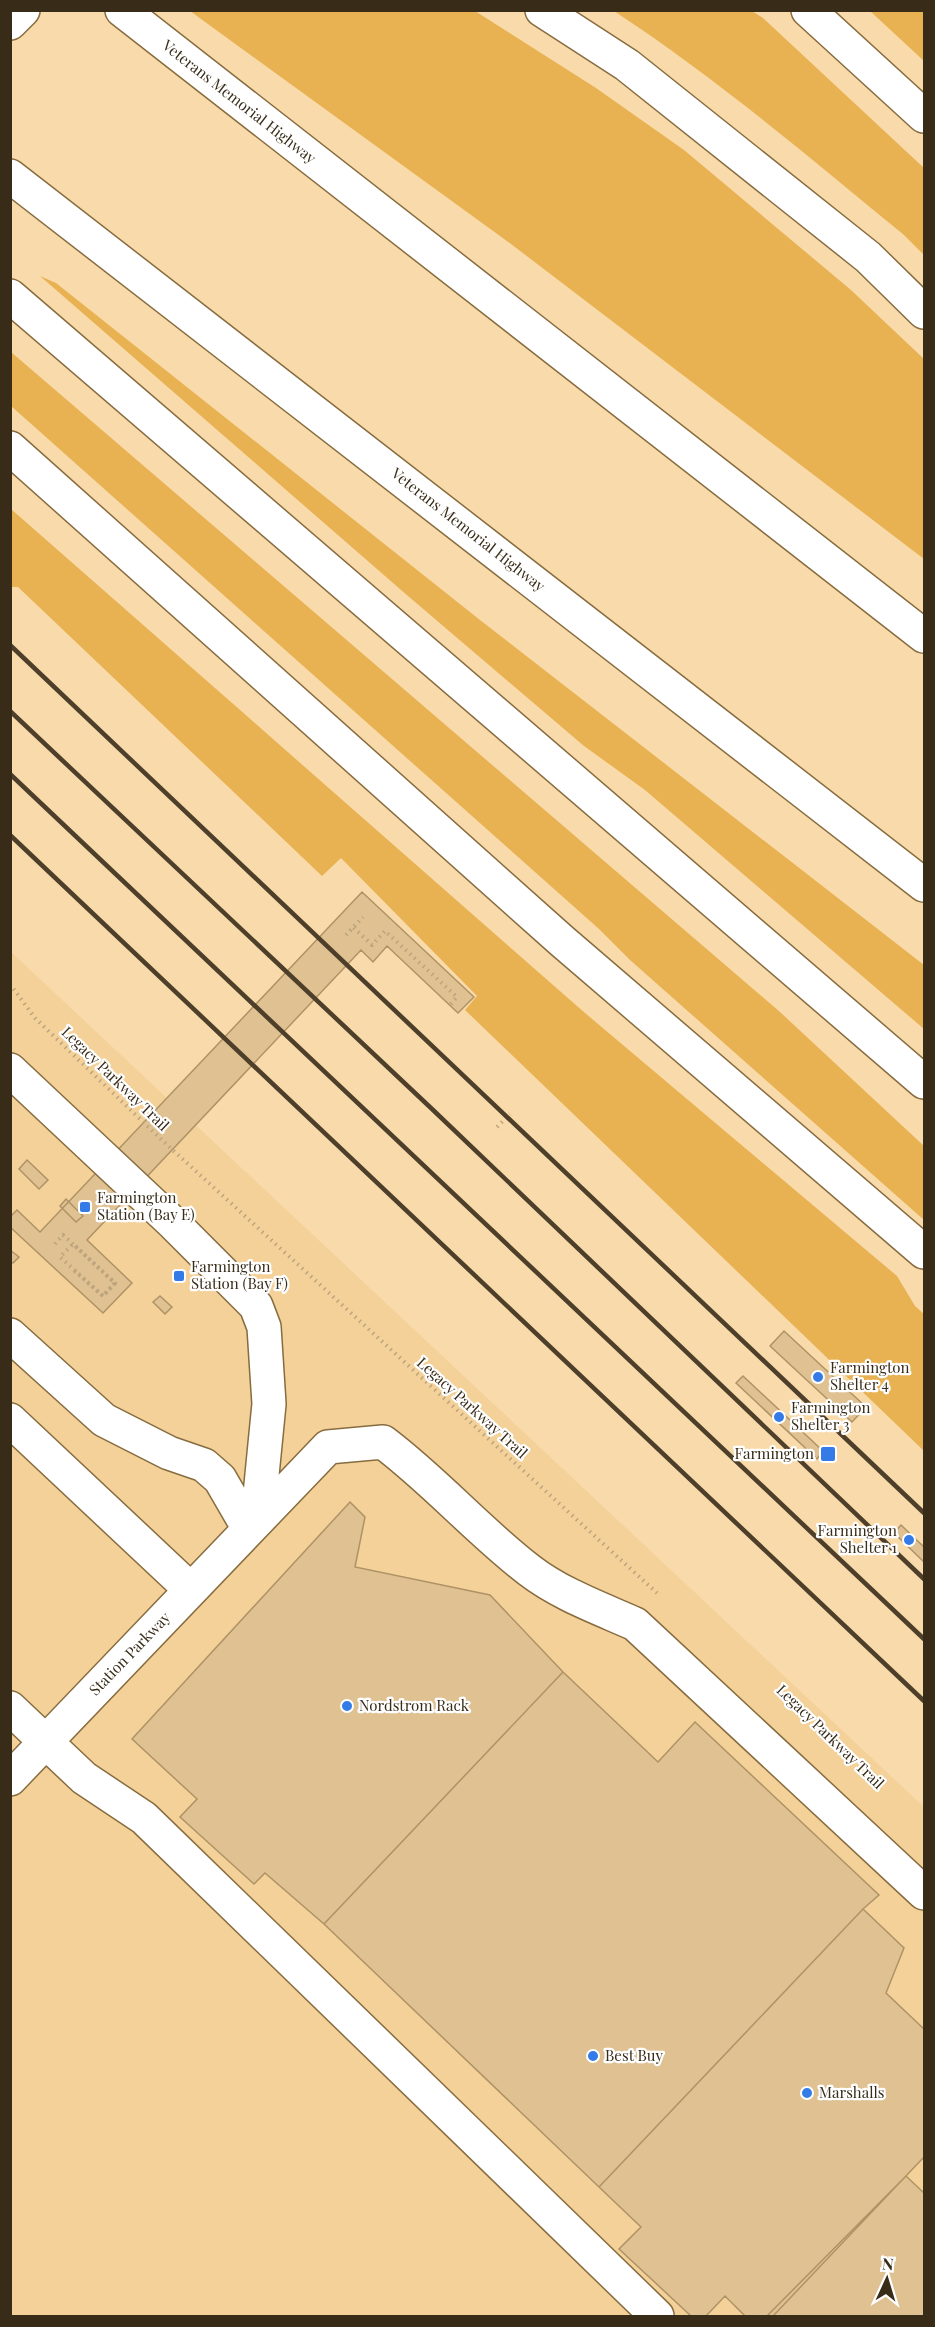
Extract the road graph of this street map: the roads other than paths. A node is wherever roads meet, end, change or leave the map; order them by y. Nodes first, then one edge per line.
1 (23, 10) edge
2 (122, 10) edge
3 (542, 10) edge
4 (808, 10) edge
5 (10, 23) edge
6 (924, 116) edge
7 (10, 176) edge
8 (10, 296) edge
9 (924, 312) edge
10 (10, 448) edge
11 (924, 636) edge
12 (924, 885) edge
13 (10, 1070) edge
14 (924, 1082) edge
15 (924, 1252) edge
16 (10, 1335) edge
17 (10, 1420) edge
18 (249, 1529) junction
19 (191, 1590) junction
20 (10, 1708) edge
21 (45, 1743) junction
22 (10, 1779) edge
23 (924, 1893) edge
24 (657, 2316) edge

1 - 5 main road
2 - 11 main road, Veterans Memorial Highway
3 - 9 main road
4 - 6 main road
7 - 12 main road, Veterans Memorial Highway
8 - 14 main road
10 - 15 main road
13 - 18 main road
16 - 18 main road
17 - 19 main road
18 - 19 main road, Station Parkway
18 - 23 main road, Station Parkway
19 - 21 main road, Station Parkway
20 - 21 main road
21 - 22 main road, Station Parkway
21 - 24 main road

